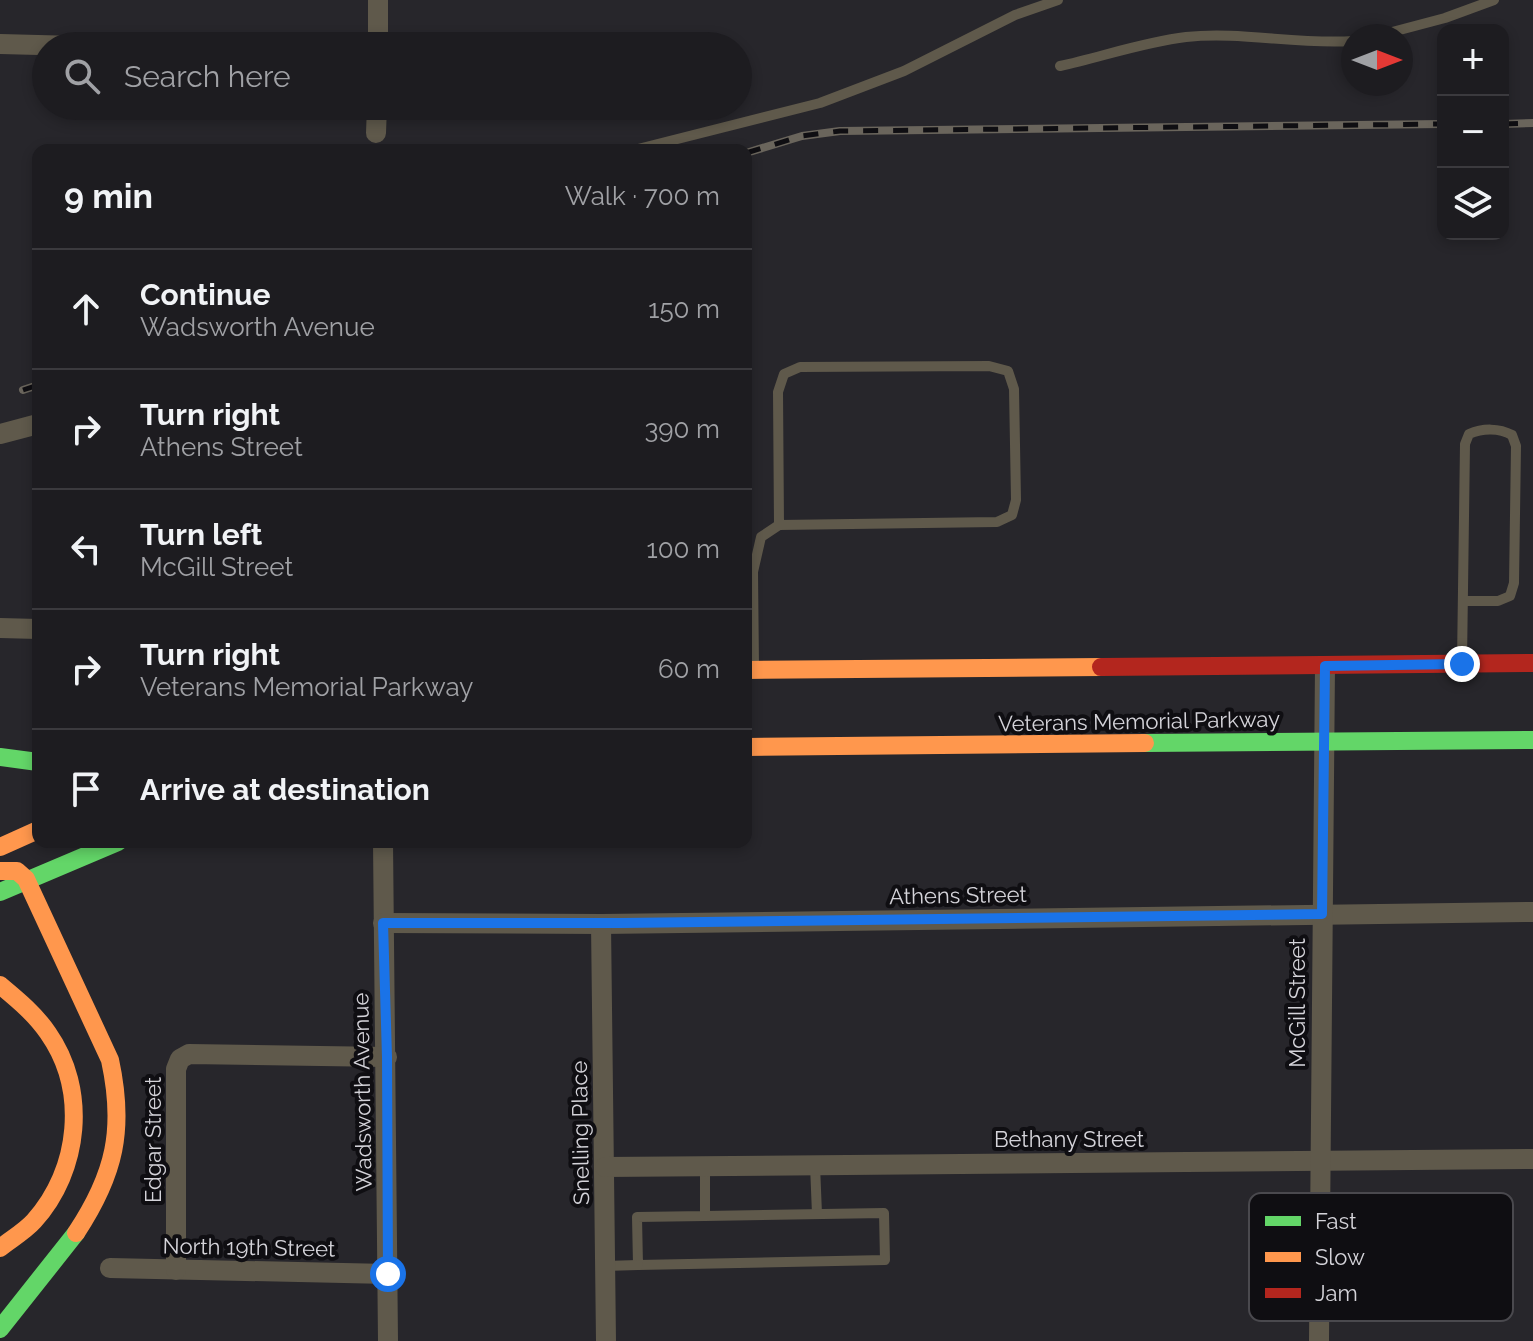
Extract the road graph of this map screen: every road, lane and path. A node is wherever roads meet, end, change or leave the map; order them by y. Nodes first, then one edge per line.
1 (378, 0) edge
2 (1058, 0) edge
3 (1494, 0) edge
4 (1413, 26) edge
5 (378, 32) edge
6 (1341, 42) edge
7 (0, 44) edge
8 (32, 45) edge
9 (1060, 66) dead end
10 (376, 120) edge
11 (376, 133) dead end
12 (658, 144) edge
13 (32, 426) edge
14 (0, 434) edge
15 (779, 525) junction
16 (1463, 601) junction
17 (752, 605) edge
18 (0, 628) edge
19 (32, 629) edge
20 (1533, 663) edge
21 (1462, 664) junction
22 (1325, 666) junction
23 (752, 670) edge
24 (1533, 740) edge
25 (1323, 742) junction
26 (752, 747) edge
27 (0, 757) edge
28 (32, 761) edge
29 (32, 833) edge
30 (0, 847) edge
31 (103, 848) edge
32 (383, 848) edge
33 (0, 871) edge
34 (26, 879) junction
35 (0, 892) edge
36 (1533, 912) edge
37 (1322, 914) junction
38 (383, 923) junction
39 (601, 924) junction
40 (0, 985) edge
41 (387, 1057) junction
42 (1533, 1159) edge
43 (1320, 1160) junction
44 (815, 1165) junction
45 (705, 1166) junction
46 (605, 1167) junction
47 (1320, 1193) edge
48 (817, 1214) junction
49 (705, 1216) junction
50 (0, 1248) edge
51 (638, 1265) junction
52 (605, 1266) junction
53 (110, 1268) dead end
54 (176, 1270) junction
55 (388, 1274) junction
56 (1319, 1321) edge
57 (0, 1329) edge
58 (388, 1341) edge
59 (606, 1341) edge
60 (1319, 1341) edge

1 - 5 street
2 - 12 lane
3 - 4 lane
6 - 9 lane
7 - 8 street
10 - 11 street
13 - 14 street
15 - 15 lane
15 - 17 lane
16 - 16 lane
16 - 21 lane
18 - 19 street
20 - 21 main road
21 - 22 main road
22 - 23 main road
22 - 25 street, McGill Street
24 - 25 main road, Veterans Memorial Parkway
25 - 26 main road, Veterans Memorial Parkway
25 - 37 street, McGill Street
27 - 28 main road
29 - 30 main road
31 - 34 main road
32 - 38 street, Wadsworth Avenue
33 - 34 main road
34 - 35 main road
34 - 57 main road
36 - 37 street, Athens Street
37 - 39 street, Athens Street
37 - 43 street, McGill Street
38 - 39 street, Athens Street
38 - 41 street, Wadsworth Avenue
39 - 46 street, Snelling Place
40 - 50 main road
41 - 54 street, Edgar Street
41 - 55 street, Wadsworth Avenue
42 - 43 street, Bethany Street
43 - 44 street, Bethany Street
43 - 47 street, McGill Street
44 - 45 street, Bethany Street
44 - 48 lane
45 - 46 street, Bethany Street
45 - 49 lane
46 - 52 street, Snelling Place
48 - 49 lane
48 - 51 lane
49 - 51 lane
51 - 52 lane
52 - 59 street, Snelling Place
53 - 54 street, North 19th Street
54 - 55 street, North 19th Street
55 - 58 street, Wadsworth Avenue
56 - 60 street, McGill Street

